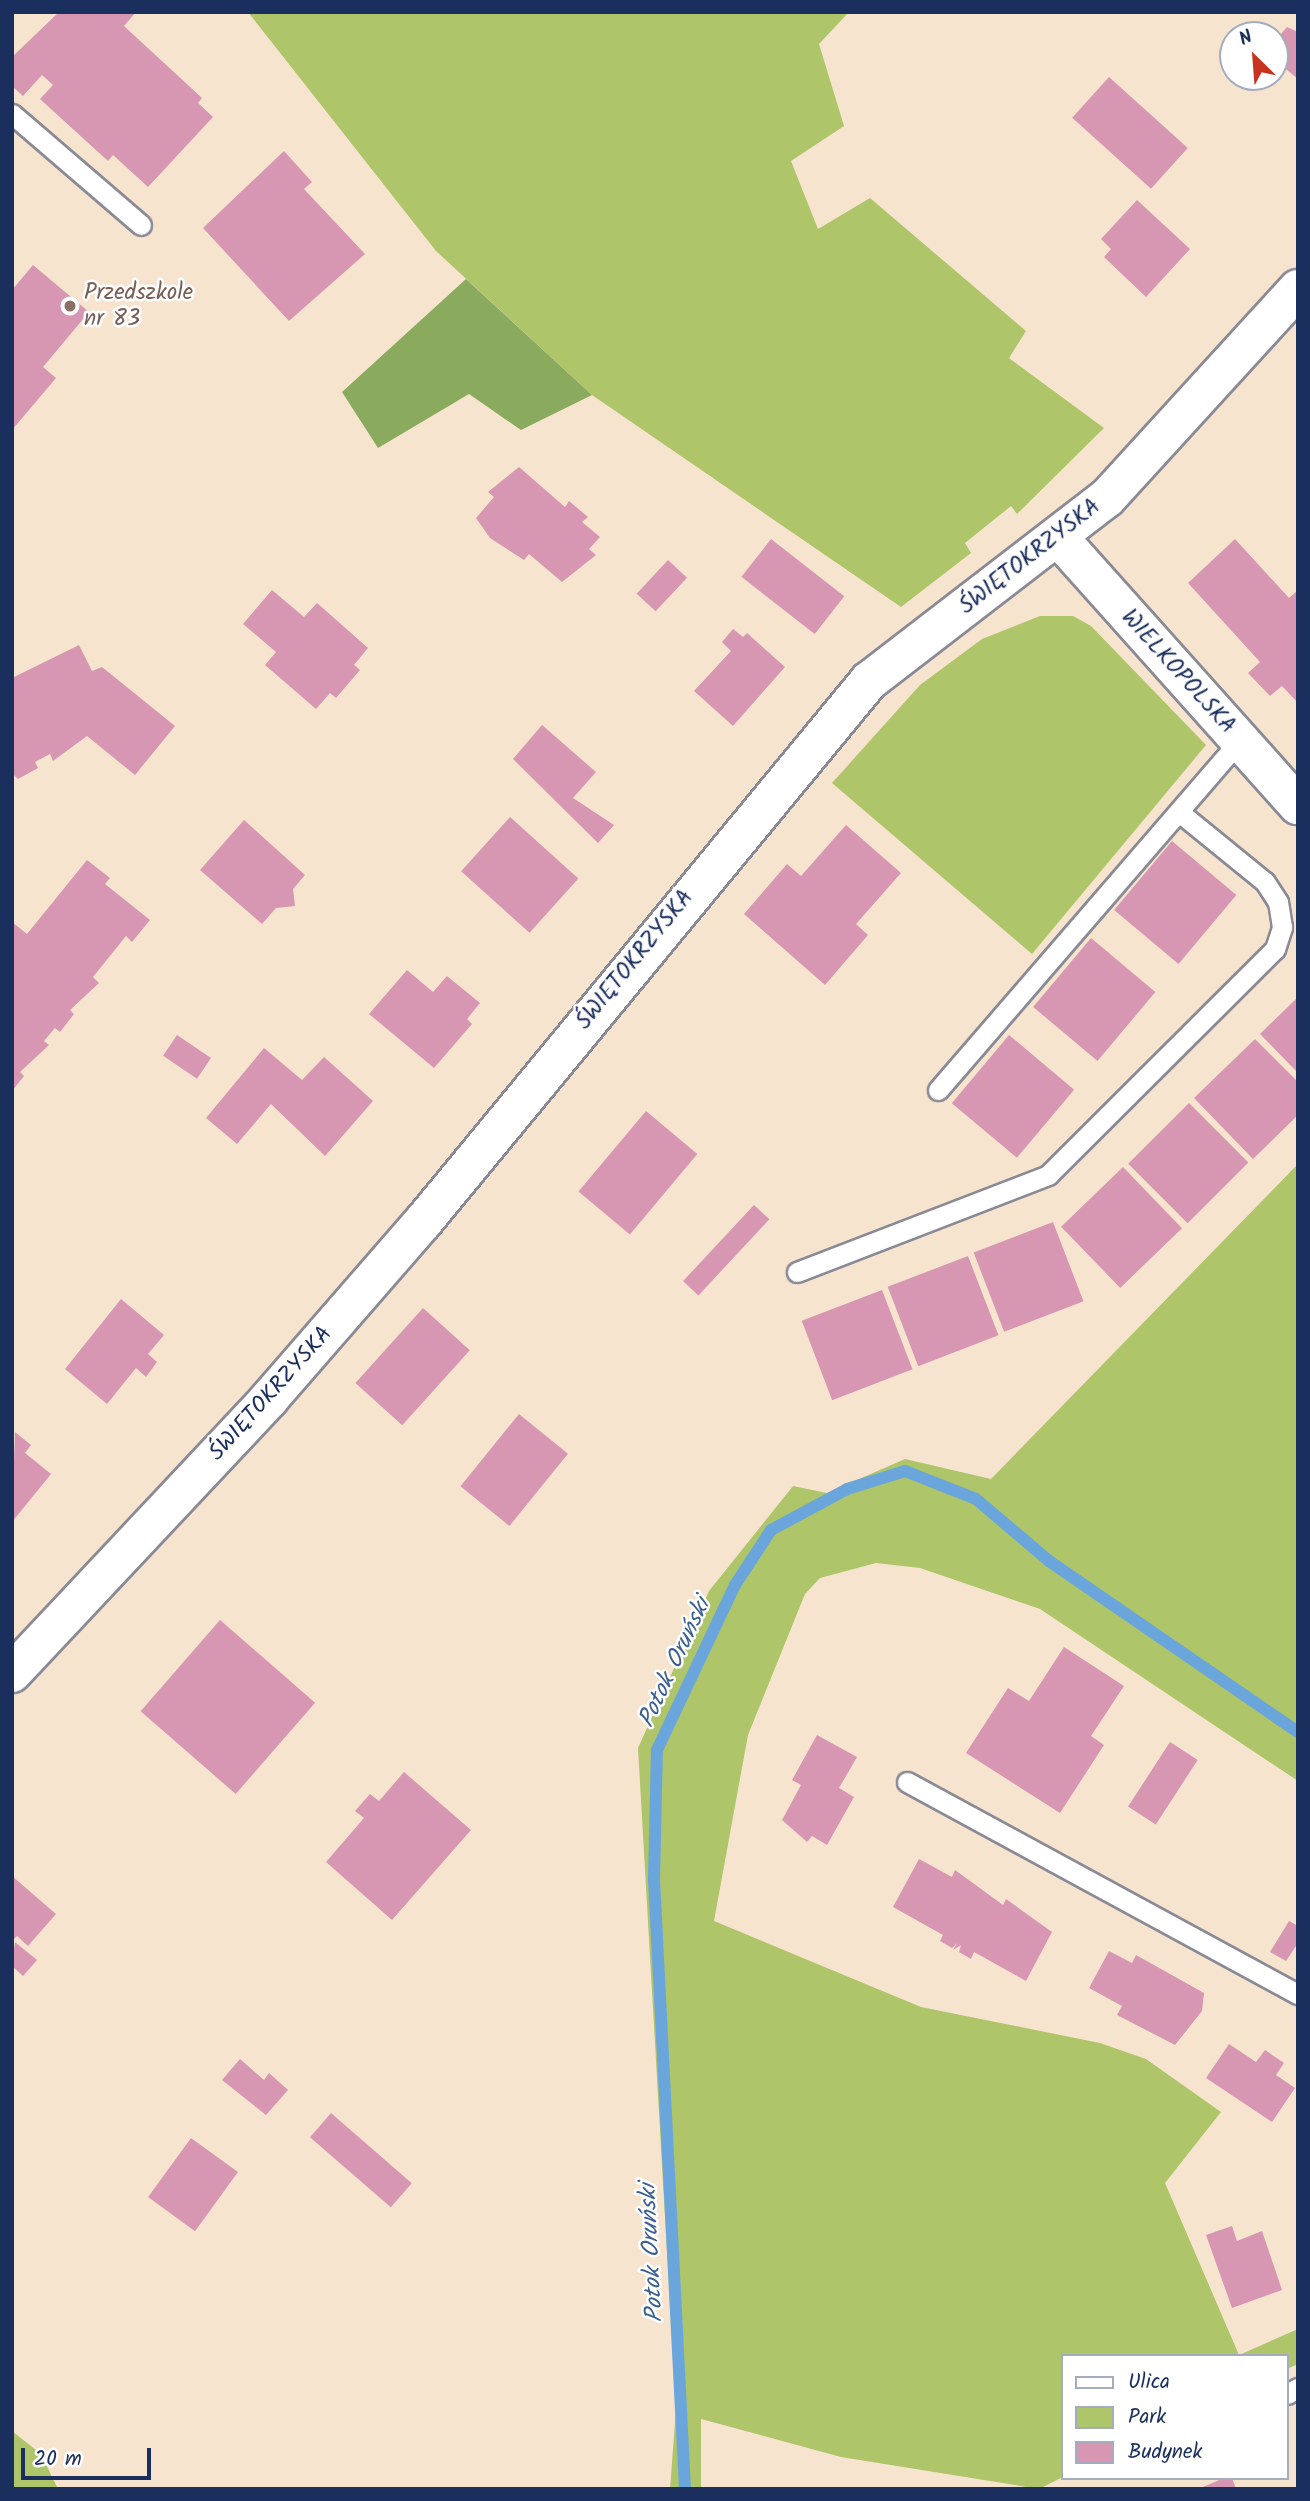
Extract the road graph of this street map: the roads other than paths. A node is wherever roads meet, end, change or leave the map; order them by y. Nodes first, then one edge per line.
1 (12, 114) edge
2 (141, 225) dead end
3 (1298, 289) edge
4 (1058, 537) junction
5 (1239, 741) junction
6 (1298, 806) edge
7 (1179, 812) junction
8 (938, 1090) dead end
9 (797, 1272) dead end
10 (12, 1673) edge
11 (908, 1782) dead end
12 (1298, 1994) edge

1 - 2 lane
3 - 4 main road, ŚWIĘTOKRZYSKA
4 - 5 main road, WIELKOPOLSKA
4 - 10 main road, ŚWIĘTOKRZYSKA
5 - 6 main road, WIELKOPOLSKA
5 - 7 lane
7 - 8 lane
7 - 9 lane
11 - 12 lane

